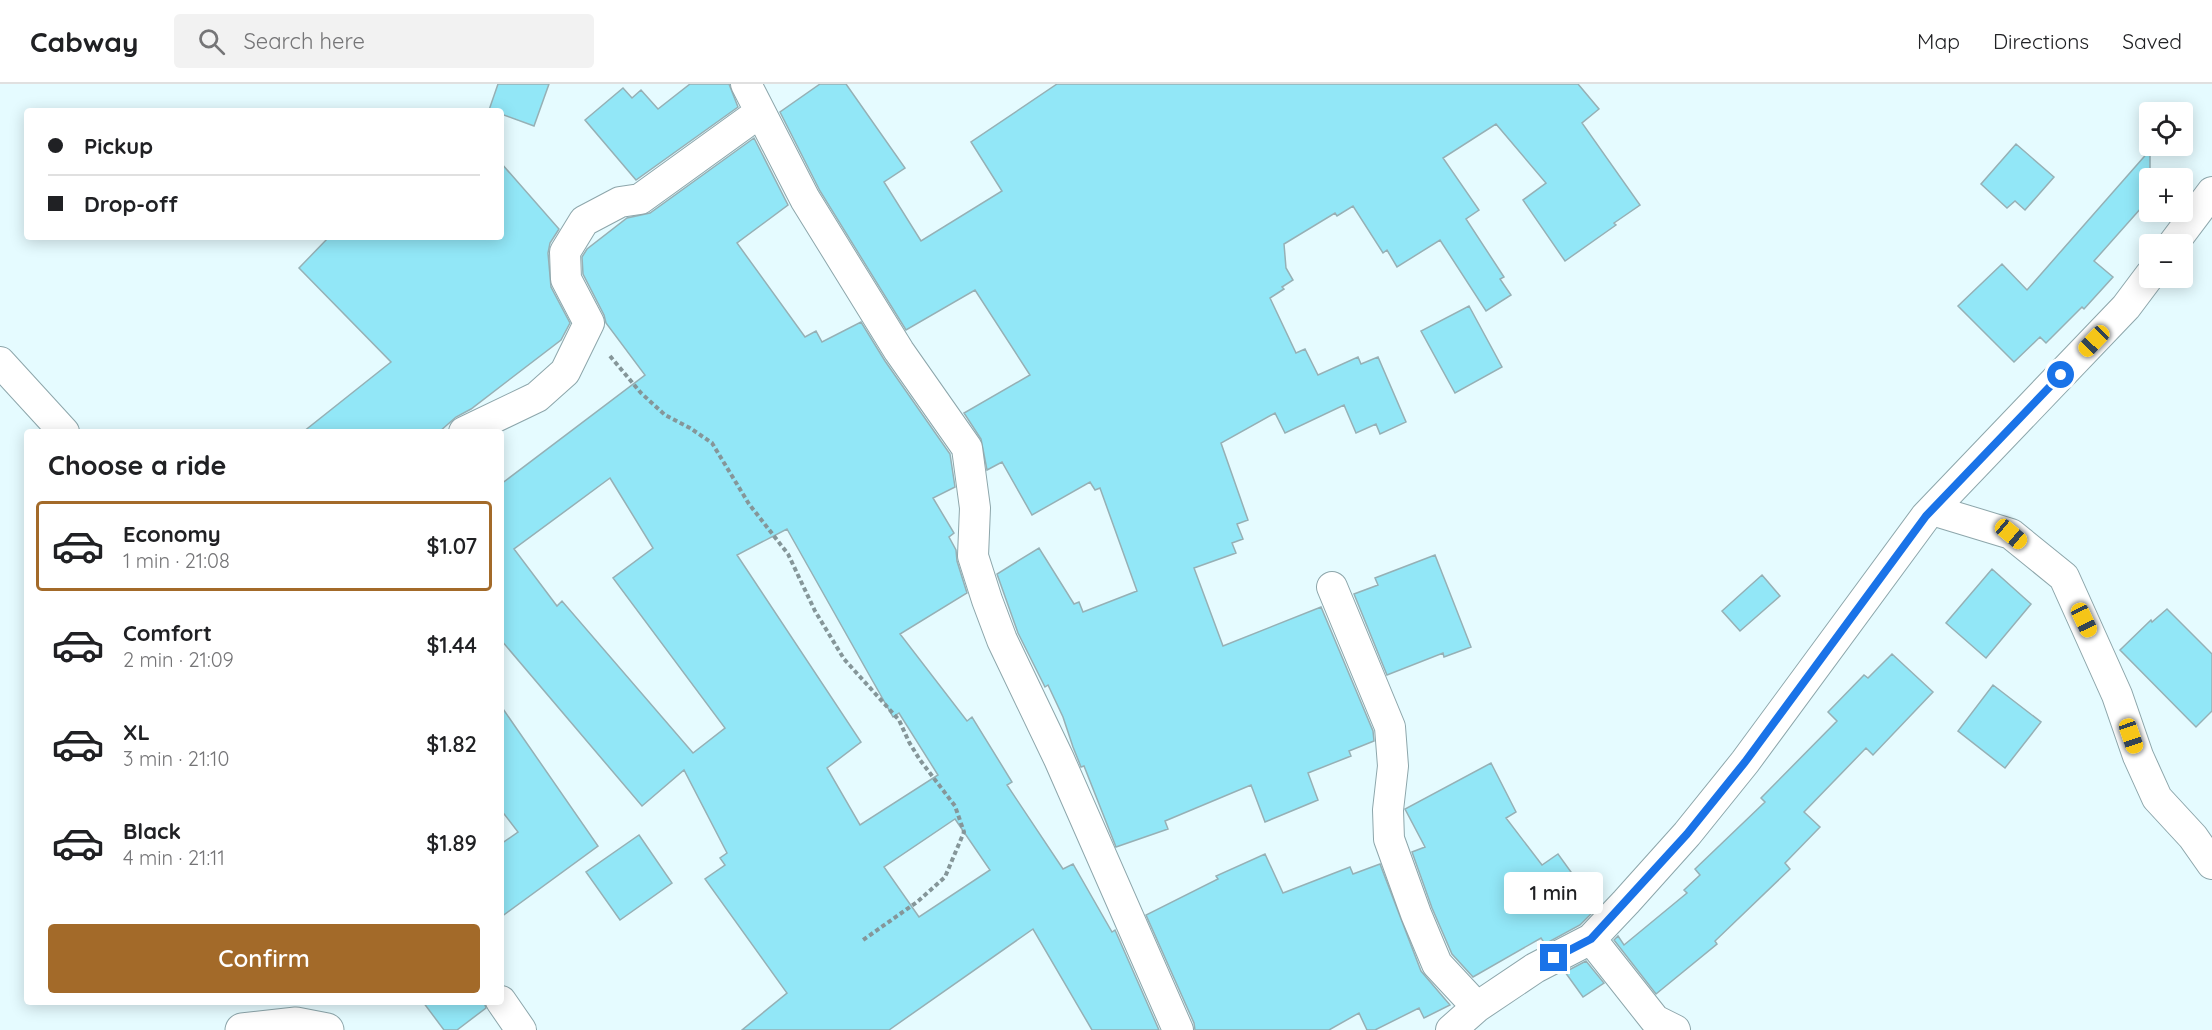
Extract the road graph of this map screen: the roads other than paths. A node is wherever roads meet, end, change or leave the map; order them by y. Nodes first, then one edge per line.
1 (746, 84) edge
2 (759, 113) junction
3 (2212, 192) edge
4 (2180, 234) edge
5 (2140, 288) edge
6 (0, 362) edge
7 (61, 429) edge
8 (470, 429) edge
9 (1932, 510) junction
10 (1332, 587) dead end
11 (2212, 864) edge
12 (1591, 939) junction
13 (504, 1005) edge
14 (1477, 1007) junction
15 (242, 1030) edge
16 (327, 1030) edge
17 (521, 1030) edge
18 (1178, 1030) edge
19 (1451, 1030) edge
20 (1675, 1030) edge

1 - 2 street
2 - 8 street
2 - 18 street
3 - 4 street
5 - 9 street
6 - 7 street
9 - 11 street
9 - 12 street
10 - 14 street
12 - 14 street
12 - 20 street
13 - 17 street
14 - 19 street
15 - 16 street

